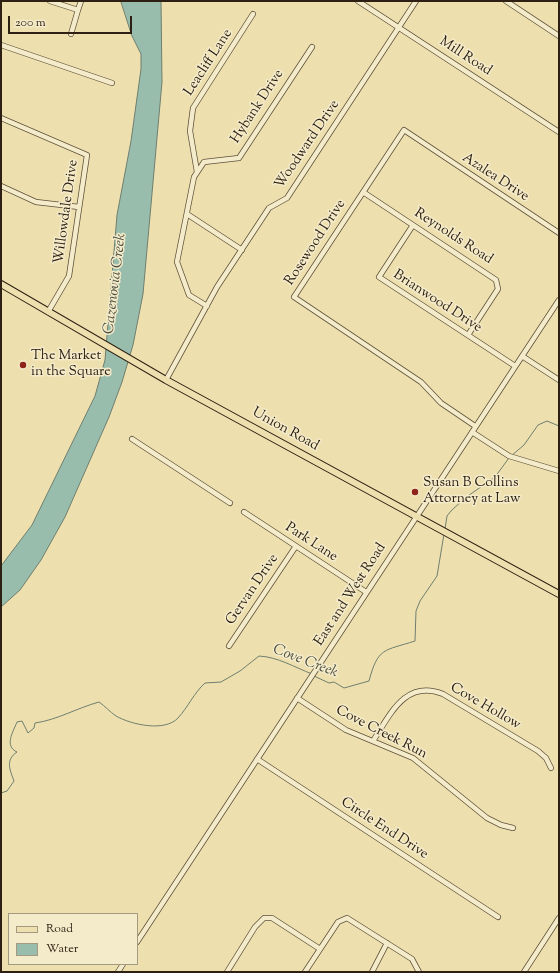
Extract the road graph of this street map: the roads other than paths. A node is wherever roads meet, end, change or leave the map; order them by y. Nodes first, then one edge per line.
1 (50, 1) edge
2 (81, 1) edge
3 (358, 1) edge
4 (416, 1) edge
5 (506, 1) edge
6 (78, 10) junction
7 (253, 14) dead end
8 (399, 28) junction
9 (71, 34) dead end
10 (559, 36) edge
11 (1, 45) edge
12 (312, 46) dead end
13 (112, 83) dead end
14 (1, 118) edge
15 (559, 132) edge
16 (420, 141) joint
17 (198, 172) junction
18 (1, 186) edge
19 (363, 192) junction
20 (79, 207) junction
21 (187, 214) junction
22 (413, 225) junction
23 (559, 233) edge
24 (242, 250) junction
25 (1, 284) edge
26 (559, 300) edge
27 (207, 306) junction
28 (48, 312) junction
29 (468, 335) junction
30 (522, 356) junction
31 (515, 366) junction
32 (166, 380) junction
33 (559, 380) edge
34 (475, 426) junction
35 (472, 432) junction
36 (132, 439) dead end
37 (559, 471) edge
38 (230, 503) dead end
39 (244, 512) dead end
40 (416, 516) junction
41 (296, 546) junction
42 (366, 592) junction
43 (559, 594) edge
44 (229, 646) dead end
45 (297, 698) junction
46 (373, 741) junction
47 (257, 759) junction
48 (551, 768) dead end
49 (513, 828) dead end
50 (498, 917) dead end
51 (559, 918) edge
52 (138, 940) edge
53 (388, 943) junction
54 (320, 949) junction
55 (227, 972) edge
56 (305, 972) edge
57 (372, 972) edge
58 (419, 972) edge
59 (524, 972) edge

1 - 6 street
2 - 6 street
3 - 8 street, Mill Road
4 - 8 street, Woodward Drive
5 - 10 street
6 - 9 street
7 - 17 street, Leacliff Lane
8 - 15 street, Mill Road
8 - 24 street, Woodward Drive
11 - 13 street
12 - 17 street, Hybank Drive
14 - 20 street, Willowdale Drive
16 - 19 street, Rosewood Drive
16 - 23 street, Azalea Drive
17 - 21 street
18 - 20 street
19 - 22 street, Reynolds Road
19 - 34 street, Rosewood Drive
20 - 28 street, Willowdale Drive
21 - 24 street
21 - 27 street
22 - 29 street, Reynolds Road
22 - 29 street, Brianwood Drive
24 - 27 street, Woodward Drive
25 - 28 main road, Union Road
26 - 30 street, East and West Road
27 - 32 street, Woodward Drive
28 - 32 main road, Union Road
29 - 31 street, Brianwood Drive
30 - 31 street, East and West Road
30 - 33 street
31 - 34 street, East and West Road
32 - 40 main road, Union Road
34 - 35 street, East and West Road
35 - 37 street
35 - 40 street, East and West Road
36 - 38 street
39 - 41 street, Park Lane
40 - 42 street, East and West Road
40 - 43 main road, Union Road
41 - 42 street, Park Lane
41 - 44 street, Gervan Drive
42 - 45 street, East and West Road
45 - 46 street, Cove Creek Run
45 - 47 street, East and West Road
46 - 48 street, Cove Hollow
46 - 49 street, Cove Creek Run
47 - 50 street, Circle End Drive
47 - 52 street, East and West Road
51 - 59 street
53 - 54 street
53 - 57 street
53 - 58 street
54 - 55 street
54 - 56 street

